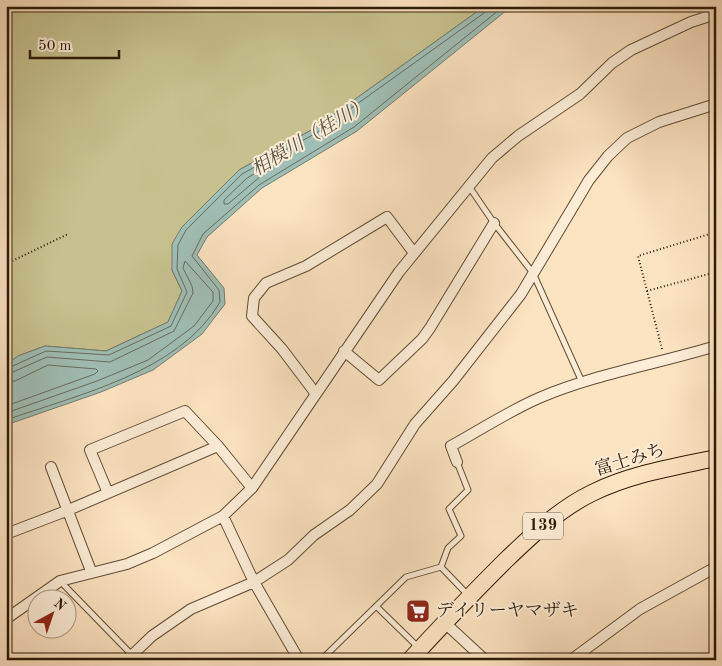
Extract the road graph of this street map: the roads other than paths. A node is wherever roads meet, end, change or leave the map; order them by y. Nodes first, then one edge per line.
1 (716, 14) edge
2 (716, 104) edge
3 (468, 185) junction
4 (494, 223) junction
5 (414, 253) junction
6 (533, 272) junction
7 (716, 346) edge
8 (344, 351) junction
9 (582, 382) junction
10 (316, 394) junction
11 (218, 446) junction
12 (716, 458) edge
13 (457, 462) joint
14 (51, 467) dead end
15 (252, 488) junction
16 (108, 493) junction
17 (66, 511) junction
18 (223, 516) junction
19 (6, 534) edge
20 (441, 567) junction
21 (716, 567) edge
22 (91, 571) junction
23 (60, 581) junction
24 (254, 582) junction
25 (470, 596) junction
26 (377, 607) junction
27 (6, 619) edge
28 (445, 623) junction
29 (415, 654) edge
30 (130, 658) edge
31 (299, 660) edge
32 (321, 660) edge
33 (485, 660) edge
34 (571, 660) edge

1 - 3 street
2 - 6 street
3 - 4 lane
3 - 5 street
4 - 6 lane
4 - 8 street
5 - 8 street
5 - 10 street
6 - 9 lane
6 - 24 street
7 - 9 street
8 - 10 street
9 - 13 street
10 - 15 street
11 - 15 street
11 - 16 street
11 - 16 street
12 - 25 highway, 富士みち / 139
13 - 20 lane
14 - 17 street
15 - 18 street
16 - 17 street
17 - 19 street
17 - 22 street
18 - 22 street
18 - 24 street
20 - 25 lane
20 - 26 lane
21 - 34 street
22 - 23 street
23 - 27 street
23 - 30 lane
24 - 30 street
24 - 31 street
25 - 28 highway, 富士みち / 139
26 - 29 lane
26 - 32 lane
28 - 29 highway, 富士みち / 139
28 - 33 street

